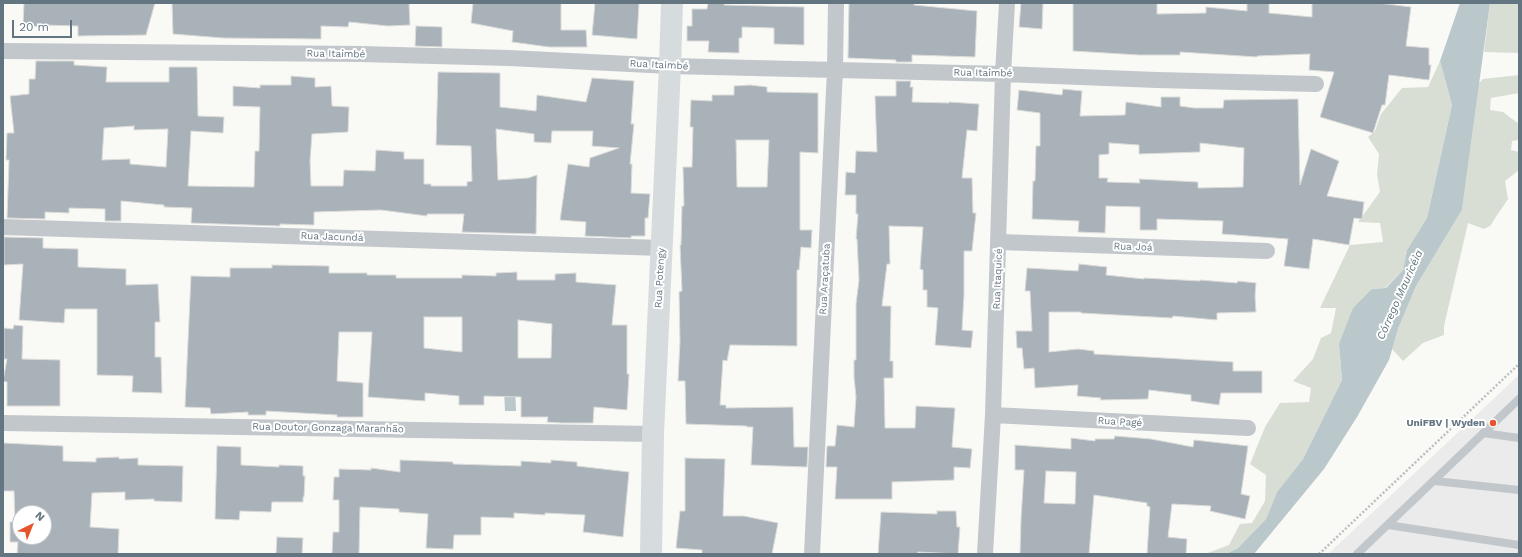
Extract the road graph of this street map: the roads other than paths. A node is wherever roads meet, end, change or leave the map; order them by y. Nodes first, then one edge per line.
1 (672, 3) edge
2 (836, 3) edge
3 (1007, 3) edge
4 (3, 51) edge
5 (670, 66) junction
6 (835, 70) junction
7 (1003, 74) junction
8 (1316, 84) dead end
9 (3, 227) edge
10 (999, 242) junction
11 (662, 248) junction
12 (1267, 251) dead end
13 (1519, 399) edge
14 (993, 415) junction
15 (3, 423) edge
16 (1248, 428) dead end
17 (1483, 433) junction
18 (653, 434) junction
19 (1519, 438) edge
20 (1435, 481) junction
21 (1519, 490) edge
22 (1388, 525) junction
23 (1519, 545) edge
24 (651, 554) edge
25 (812, 554) edge
26 (986, 554) edge
27 (1357, 554) edge

1 - 5 main road, Rua Potengy
2 - 6 street, Rua Araçatuba
3 - 7 street, Rua Itaquicé
4 - 5 street, Rua Itaimbé
5 - 6 street, Rua Itaimbé
5 - 11 main road, Rua Potengy
6 - 7 street, Rua Itaimbé
6 - 25 street, Rua Araçatuba
7 - 8 street, Rua Itaimbé
7 - 10 street, Rua Itaquicé
9 - 11 street, Rua Jacundá
10 - 12 street, Rua Joá
10 - 14 street, Rua Itaquicé
11 - 18 main road, Rua Potengy
13 - 17 lane
14 - 16 street, Rua Pagé
14 - 26 street, Rua Itaquicé
15 - 18 street, Rua Doutor Gonzaga Maranhão
17 - 19 lane
17 - 20 lane
18 - 24 main road, Rua Potengy
20 - 21 lane
20 - 22 lane
22 - 23 lane
22 - 27 lane

